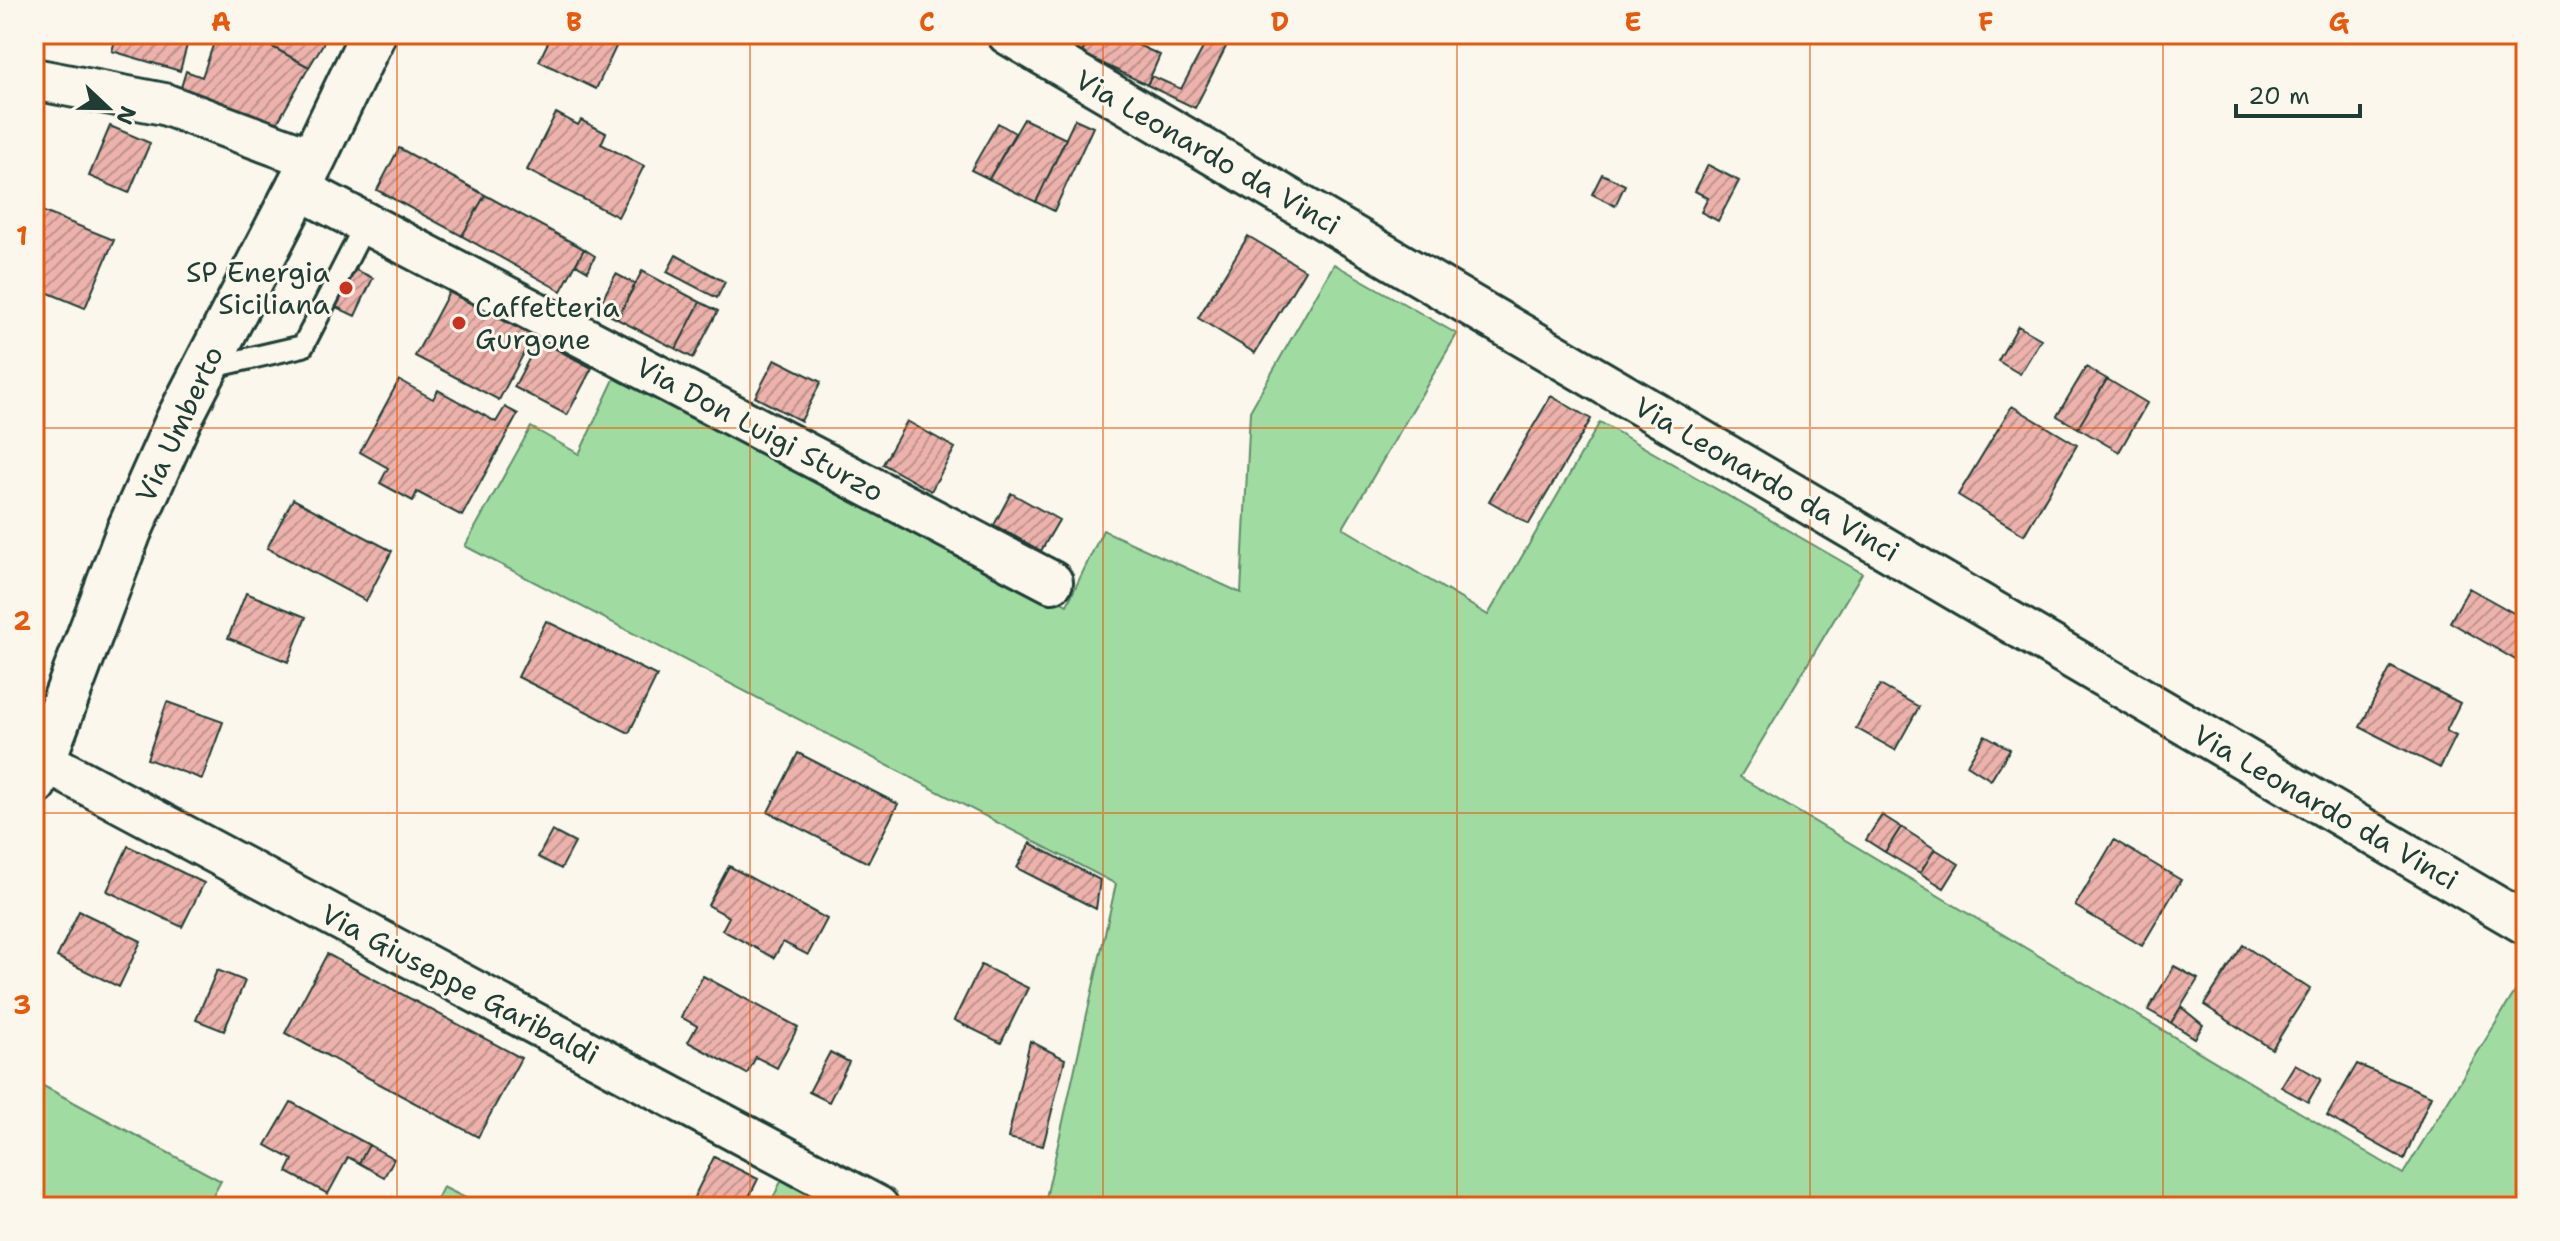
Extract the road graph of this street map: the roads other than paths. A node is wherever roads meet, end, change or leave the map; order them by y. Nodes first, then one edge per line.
1 (373, 34) edge
2 (1008, 34) edge
3 (34, 79) edge
4 (305, 174) junction
5 (366, 223) junction
6 (204, 369) junction
7 (1052, 582) dead end
8 (38, 772) edge
9 (2526, 924) edge
10 (878, 1207) edge

1 - 4 main road, Via Umberto
2 - 9 street, Via Leonardo da Vinci
3 - 4 street, Via Don Luigi Sturzo
4 - 5 street, Via Don Luigi Sturzo
4 - 6 main road, Via Umberto
5 - 6 lane
5 - 7 street, Via Don Luigi Sturzo
6 - 8 main road, Via Umberto
8 - 10 street, Via Giuseppe Garibaldi

